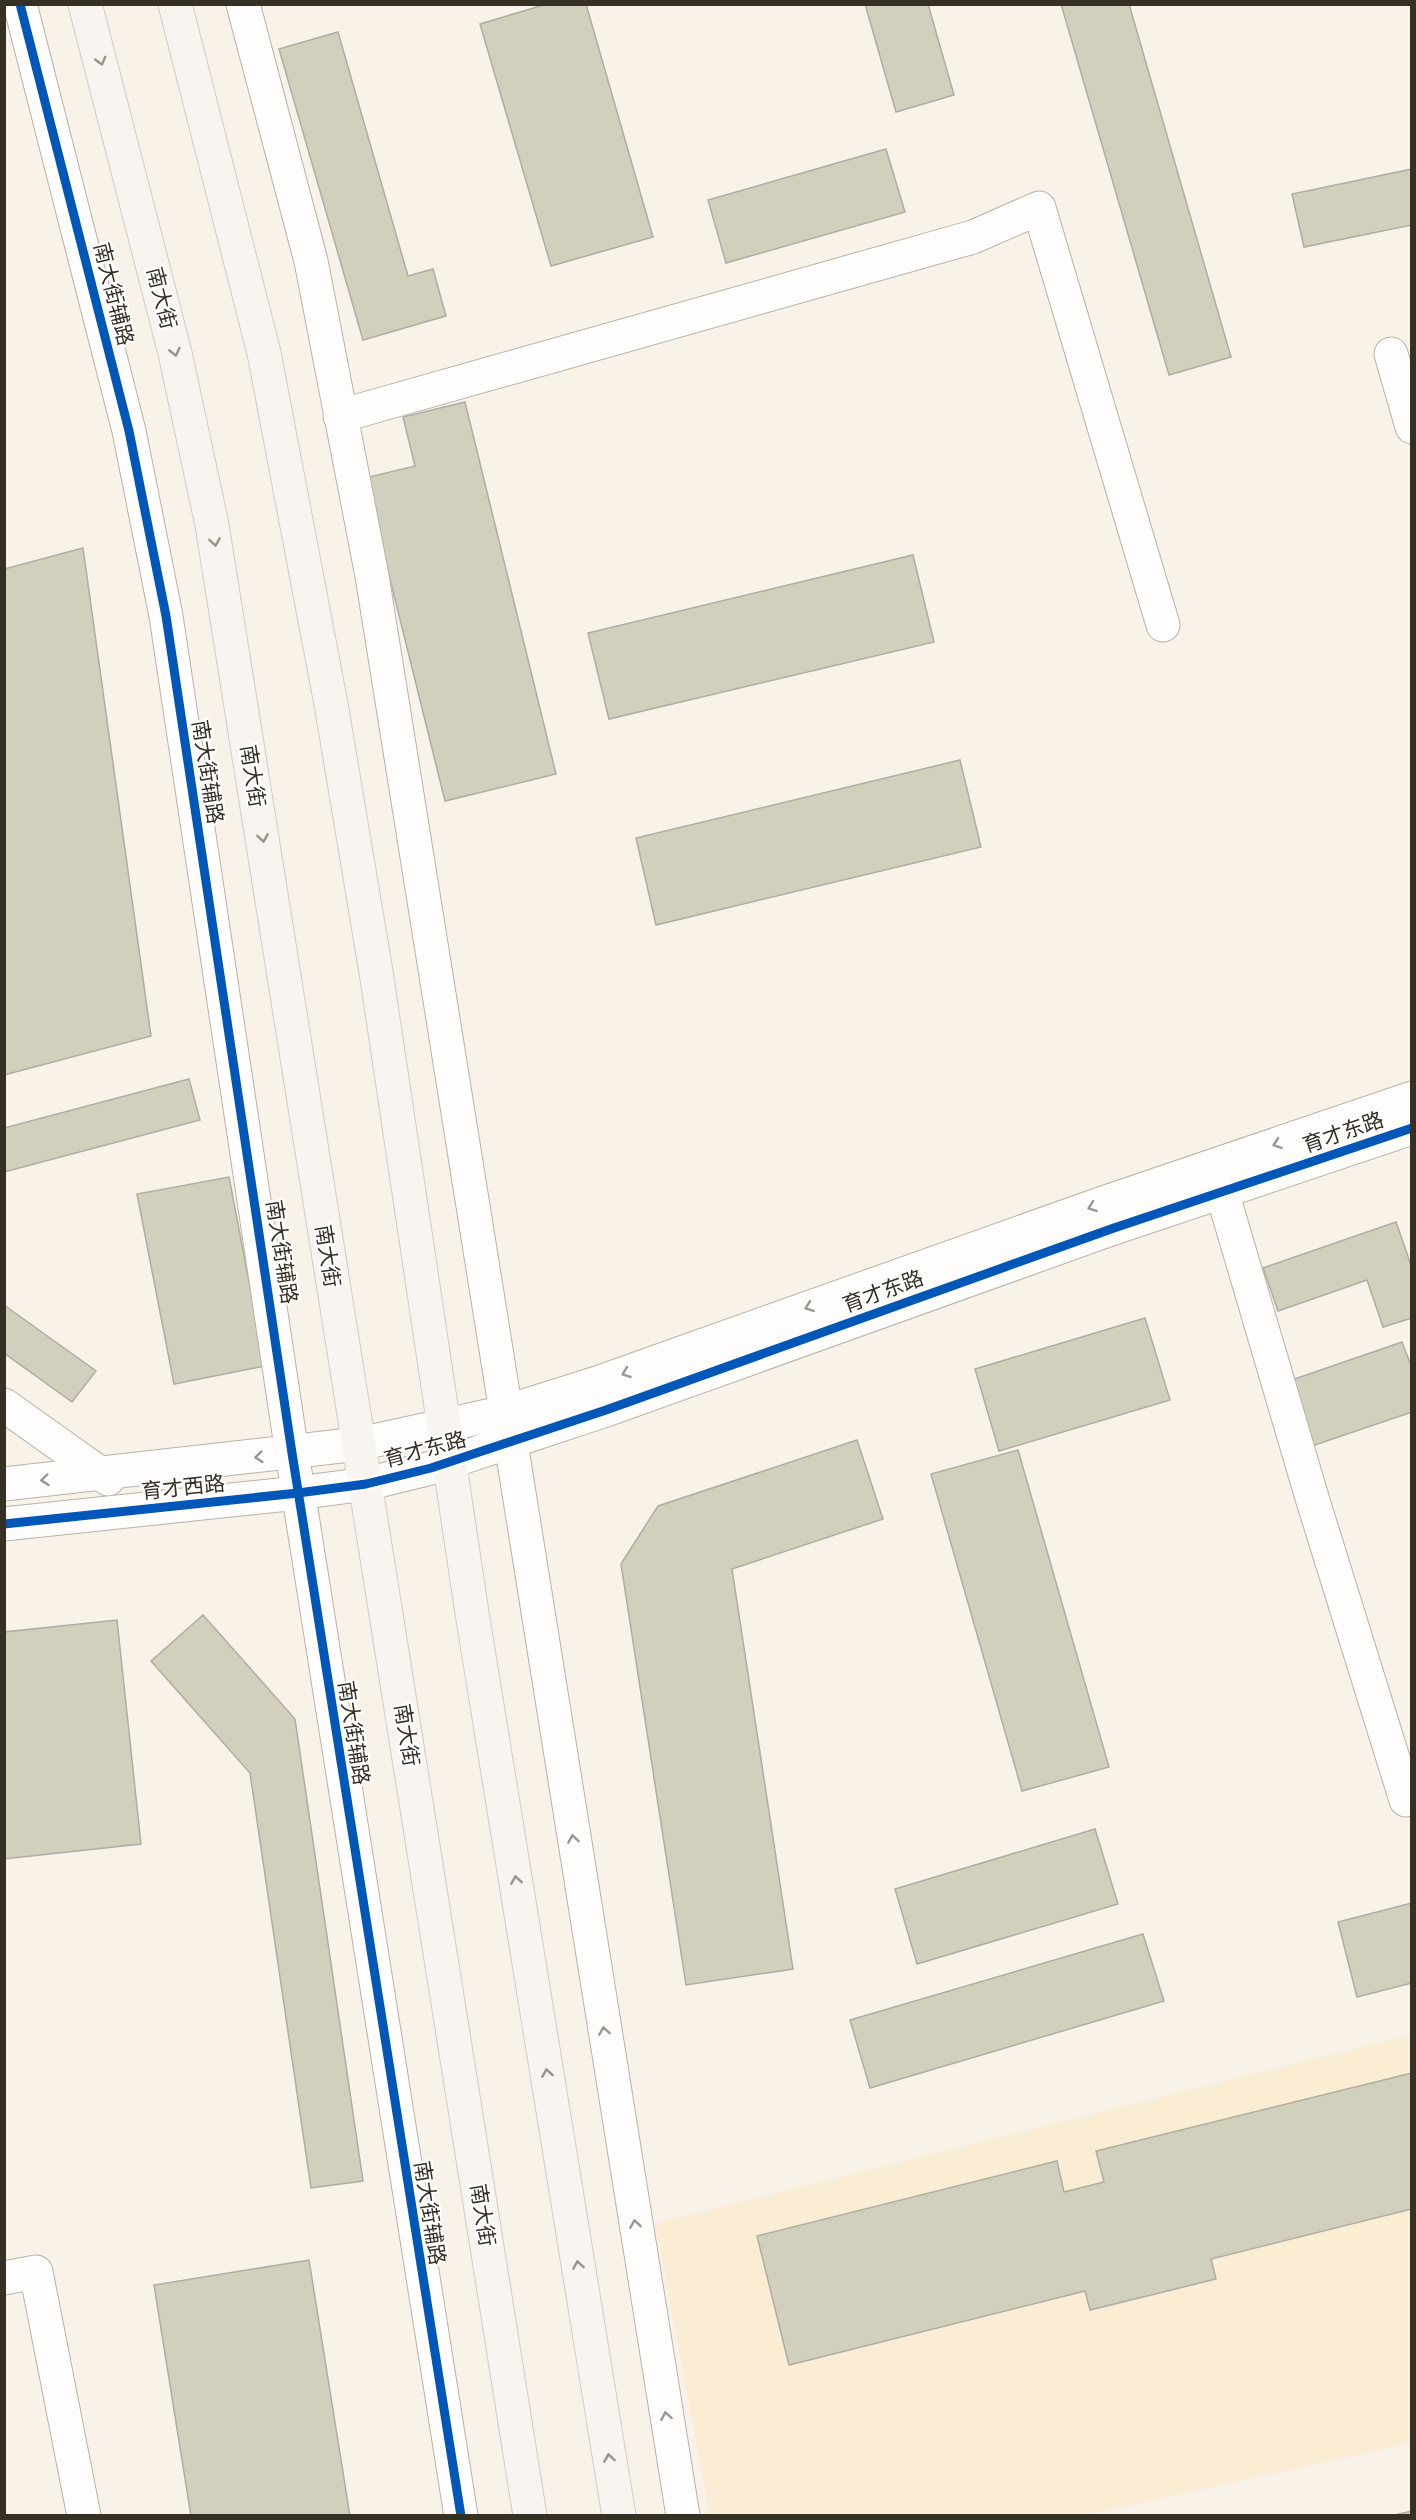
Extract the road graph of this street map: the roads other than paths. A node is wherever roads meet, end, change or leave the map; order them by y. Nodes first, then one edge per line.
1 (20, 4) edge
2 (85, 4) edge
3 (175, 4) edge
4 (243, 4) edge
5 (1391, 354) dead end
6 (340, 416) junction
7 (1412, 427) edge
8 (1163, 625) dead end
9 (1411, 1124) edge
10 (1222, 1192) junction
11 (4, 1405) edge
12 (505, 1412) junction
13 (444, 1427) junction
14 (510, 1443) junction
15 (359, 1444) junction
16 (292, 1453) junction
17 (450, 1462) junction
18 (100, 1474) junction
19 (4, 1484) edge
20 (366, 1484) junction
21 (298, 1493) junction
22 (148, 1509) junction
23 (4, 1524) edge
24 (1406, 1800) dead end
25 (4, 2278) edge
26 (84, 2516) edge
27 (461, 2516) edge
28 (530, 2516) edge
29 (619, 2516) edge
30 (683, 2516) edge

1 - 16 street, 南大街辅路
2 -> 15 main road, 南大街
3 - 13 main road
4 - 6 street
5 - 7 street
6 - 8 street
6 - 12 street
9 - 10 street, 育才东路
9 -> 12 street, 育才东路
10 - 14 street, 育才东路
10 - 24 street
11 - 18 street
12 - 13 street, 育才东路
12 - 14 street
13 - 15 street, 育才东路
13 - 17 main road
14 - 17 street, 育才东路
30 -> 14 street
15 - 16 street, 育才西路
15 - 20 main road, 南大街
16 -> 18 street, 育才西路
16 - 21 street, 南大街辅路
17 - 20 street, 育才东路
29 -> 17 main road
18 -> 19 street, 育才西路
18 - 22 street
20 - 21 street, 育才西路
20 - 28 main road, 南大街
21 - 22 street, 育才西路
21 - 27 street, 南大街辅路
22 - 23 street, 育才西路
25 - 26 street

